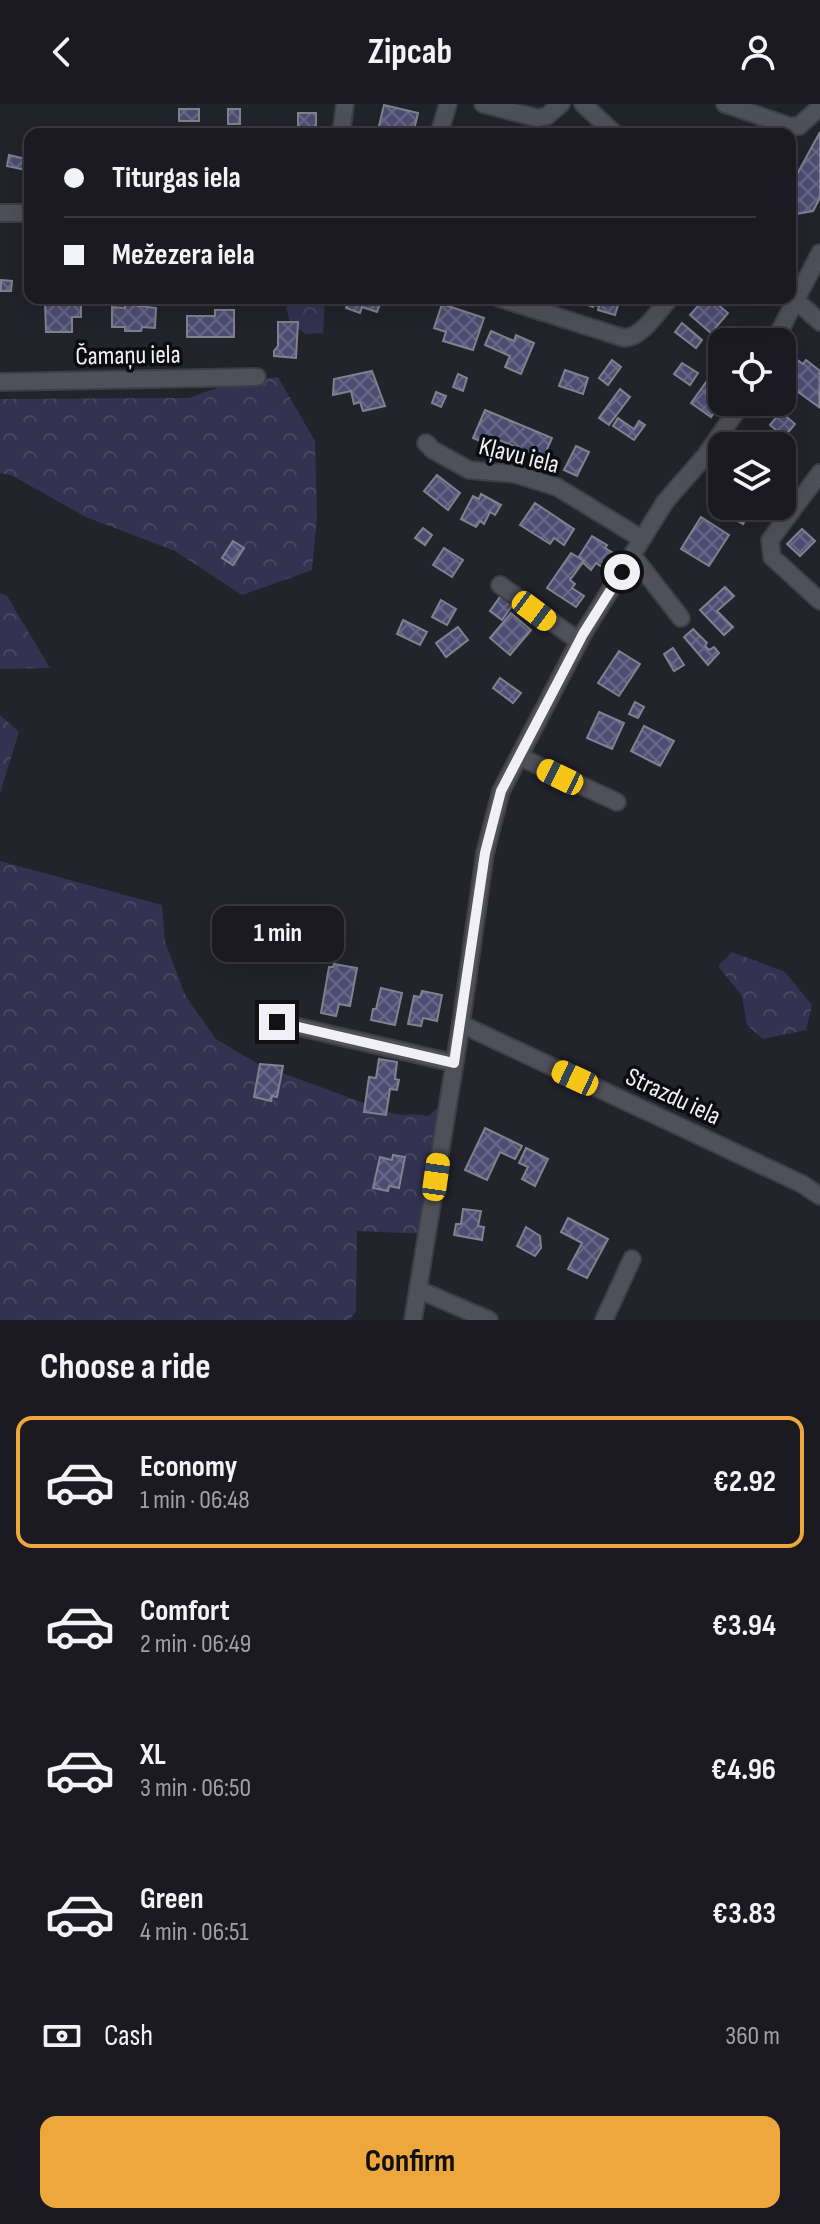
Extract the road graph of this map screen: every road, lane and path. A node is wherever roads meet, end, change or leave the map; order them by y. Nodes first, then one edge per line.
1 (345, 104) edge
2 (448, 104) edge
3 (483, 104) edge
4 (561, 104) edge
5 (725, 104) edge
6 (588, 105) edge
7 (820, 107) edge
8 (535, 126) edge
9 (342, 128) edge
10 (441, 128) edge
11 (609, 128) edge
12 (0, 213) edge
13 (24, 213) edge
14 (820, 253) edge
15 (796, 292) edge
16 (796, 300) edge
17 (518, 304) edge
18 (665, 304) edge
19 (790, 304) edge
20 (820, 322) edge
21 (780, 328) edge
22 (257, 377) dead end
23 (0, 382) edge
24 (733, 416) edge
25 (426, 443) dead end
26 (820, 473) edge
27 (642, 539) junction
28 (632, 555) junction
29 (500, 585) dead end
30 (820, 601) edge
31 (681, 618) dead end
32 (579, 641) junction
33 (520, 757) junction
34 (617, 802) dead end
35 (277, 1022) dead end
36 (461, 1024) junction
37 (454, 1063) junction
38 (820, 1196) edge
39 (632, 1259) dead end
40 (419, 1290) junction
41 (413, 1320) edge
42 (489, 1320) edge
43 (604, 1320) edge

1 - 9 street
2 - 10 street
3 - 8 street
4 - 8 street
5 - 7 street
6 - 11 street
12 - 13 street
14 - 15 street
16 - 20 street
17 - 18 street
19 - 21 street
22 - 23 street, Čamaņu iela
24 - 27 street
25 - 27 street, Kļavu iela
26 - 30 street
27 - 28 street
28 - 31 street
28 - 32 street
29 - 32 street
32 - 33 street
33 - 34 street
33 - 36 street
35 - 37 street
36 - 37 street
36 - 38 street, Strazdu iela
37 - 40 street
39 - 43 street
40 - 41 street
40 - 42 street

